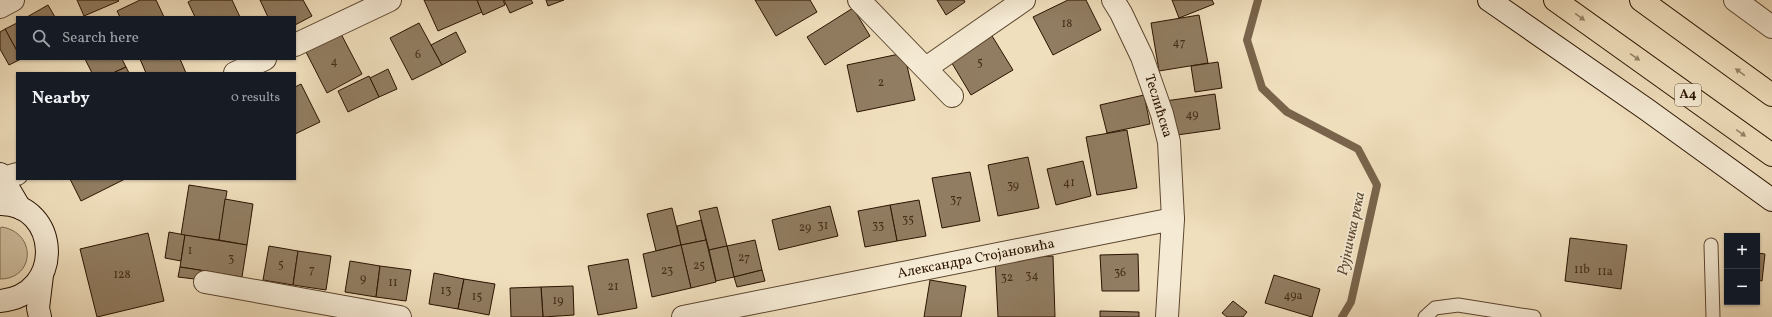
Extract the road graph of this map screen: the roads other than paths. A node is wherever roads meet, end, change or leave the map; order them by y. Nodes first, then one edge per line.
1 (13, 0) edge
2 (390, 0) edge
3 (859, 0) edge
4 (1024, 0) edge
5 (1113, 0) edge
6 (1489, 0) edge
7 (1556, 0) edge
8 (1641, 0) edge
9 (1735, 0) edge
10 (0, 8) edge
11 (1772, 27) edge
12 (296, 45) edge
13 (263, 60) edge
14 (926, 68) junction
15 (237, 72) edge
16 (1772, 95) edge
17 (952, 96) dead end
18 (1772, 155) edge
19 (7, 176) edge
20 (1772, 200) edge
21 (10, 206) edge
22 (1173, 219) junction
23 (1711, 245) dead end
24 (42, 275) junction
25 (205, 282) dead end
26 (0, 301) edge
27 (40, 317) edge
28 (400, 317) edge
29 (683, 317) edge
30 (1166, 317) edge
31 (1425, 317) edge
32 (1534, 317) edge
33 (1712, 317) edge

1 - 10 street
2 - 12 street
3 - 14 street
4 - 14 street
5 - 22 street, Теслићска
6 - 20 street
7 -> 18 highway, A4
16 -> 8 highway
9 - 11 street
13 - 15 street
14 - 17 street
19 - 21 street
21 - 24 street
22 - 29 street, Александра Стојановића
22 - 30 street
23 - 33 lane
24 - 26 street
24 - 27 street
25 - 28 street
31 - 32 lane

